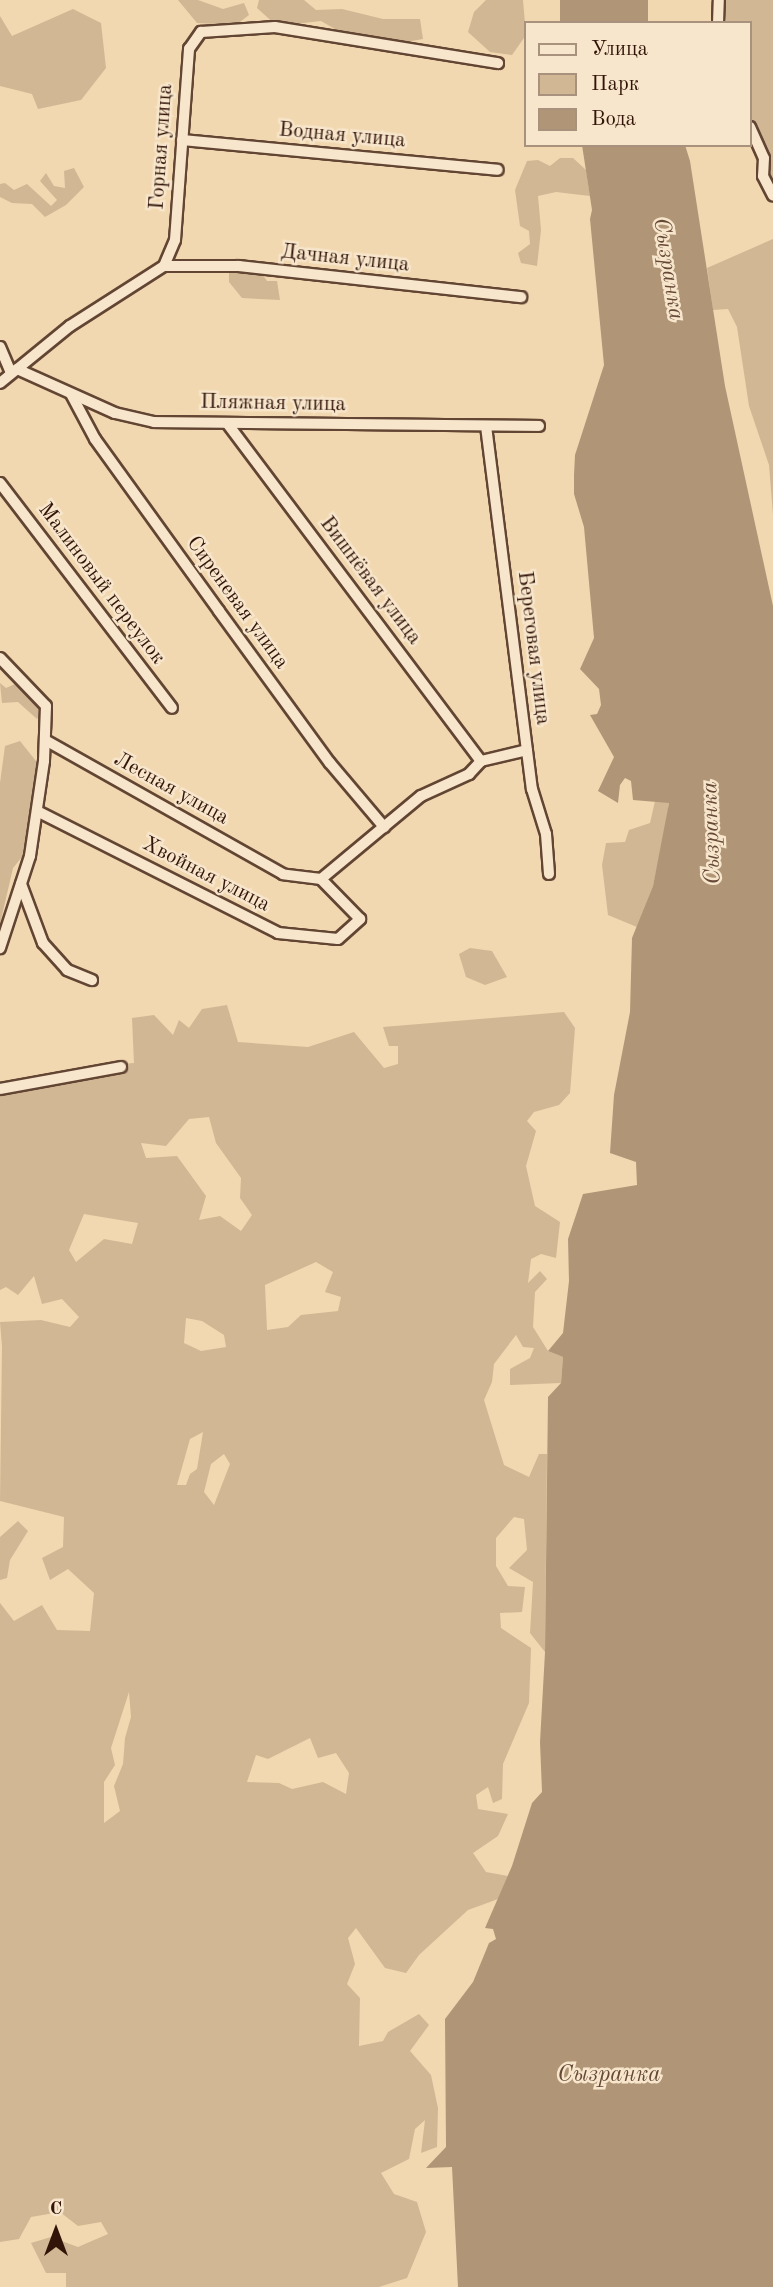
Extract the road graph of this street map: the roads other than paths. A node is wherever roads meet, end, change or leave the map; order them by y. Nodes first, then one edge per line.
1 (719, 0) edge
2 (718, 21) edge
3 (498, 63) dead end
4 (752, 130) edge
5 (182, 140) junction
6 (769, 156) edge
7 (498, 170) dead end
8 (773, 196) edge
9 (164, 266) junction
10 (521, 297) dead end
11 (0, 348) edge
12 (14, 371) junction
13 (0, 383) edge
14 (71, 394) junction
15 (227, 423) junction
16 (486, 426) junction
17 (539, 426) dead end
18 (0, 483) edge
19 (0, 658) edge
20 (172, 708) dead end
21 (45, 740) junction
22 (527, 750) junction
23 (481, 761) junction
24 (37, 811) junction
25 (384, 827) junction
26 (549, 874) dead end
27 (321, 879) junction
28 (21, 884) junction
29 (0, 948) edge
30 (92, 980) dead end
31 (121, 1067) dead end
32 (0, 1089) edge

1 - 2 street
3 - 5 street, Горная улица
4 - 6 street
5 - 7 street, Водная улица
5 - 9 street, Горная улица
6 - 8 street
9 - 10 street, Дачная улица
9 - 12 street
11 - 12 street
12 - 13 street
12 - 14 street, Пляжная улица
14 - 15 street, Пляжная улица
14 - 25 street, Сиреневая улица
15 - 16 street, Пляжная улица
15 - 23 street, Вишнёвая улица
16 - 17 street, Пляжная улица
16 - 22 street, Береговая улица
18 - 20 street, Малиновый переулок
19 - 21 street
21 - 24 street
21 - 27 street, Лесная улица
22 - 23 street
22 - 26 street, Береговая улица
23 - 25 street
24 - 27 street, Хвойная улица
24 - 28 street
25 - 27 street
28 - 29 street
28 - 30 street
31 - 32 street

